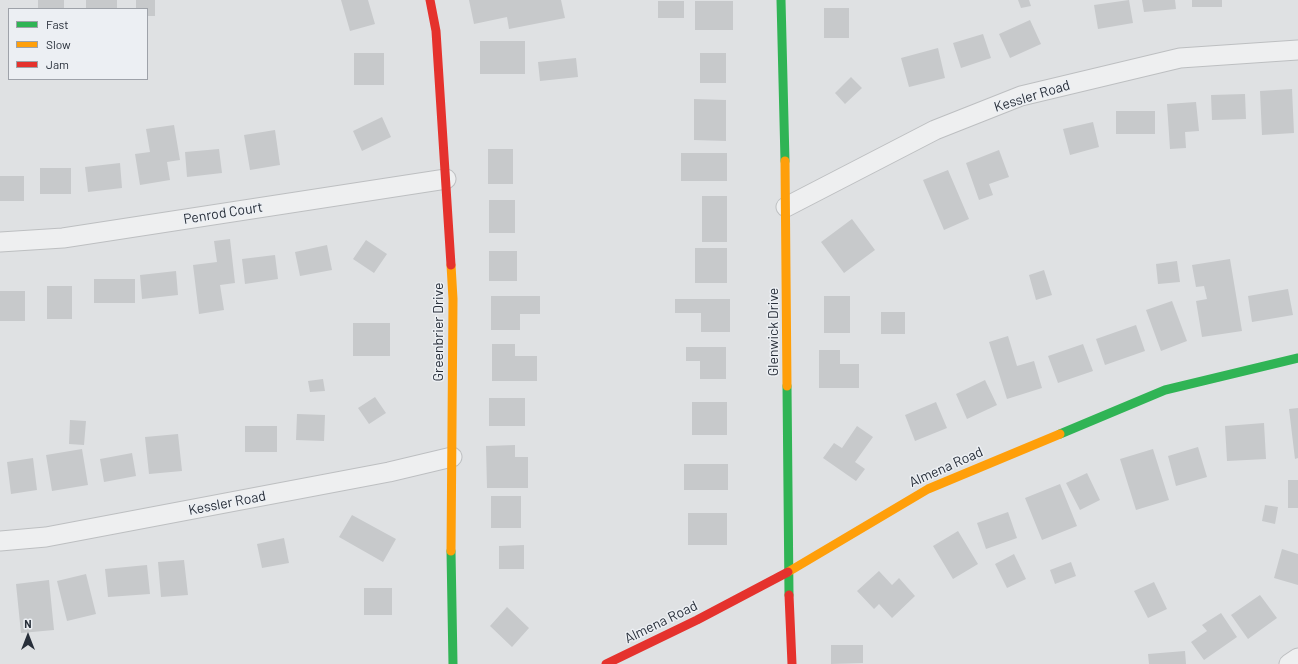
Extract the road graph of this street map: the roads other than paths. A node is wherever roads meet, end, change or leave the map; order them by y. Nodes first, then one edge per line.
1 (430, 0) edge
2 (781, 0) edge
3 (1298, 50) edge
4 (446, 179) junction
5 (786, 207) junction
6 (0, 242) edge
7 (1298, 358) edge
8 (452, 457) junction
9 (0, 541) edge
10 (788, 572) junction
11 (1298, 658) edge
12 (453, 664) edge
13 (606, 664) edge
14 (792, 664) edge
15 (1289, 664) edge

1 - 4 street, Greenbrier Drive
2 - 5 street, Glenwick Drive
3 - 5 street, Kessler Road
4 - 6 street, Penrod Court
4 - 8 street, Greenbrier Drive
5 - 10 street, Glenwick Drive
7 - 10 street, Almena Road
8 - 9 street, Kessler Road
8 - 12 street, Greenbrier Drive
10 - 13 street, Almena Road
10 - 14 street, Glenwick Drive
11 - 15 street

